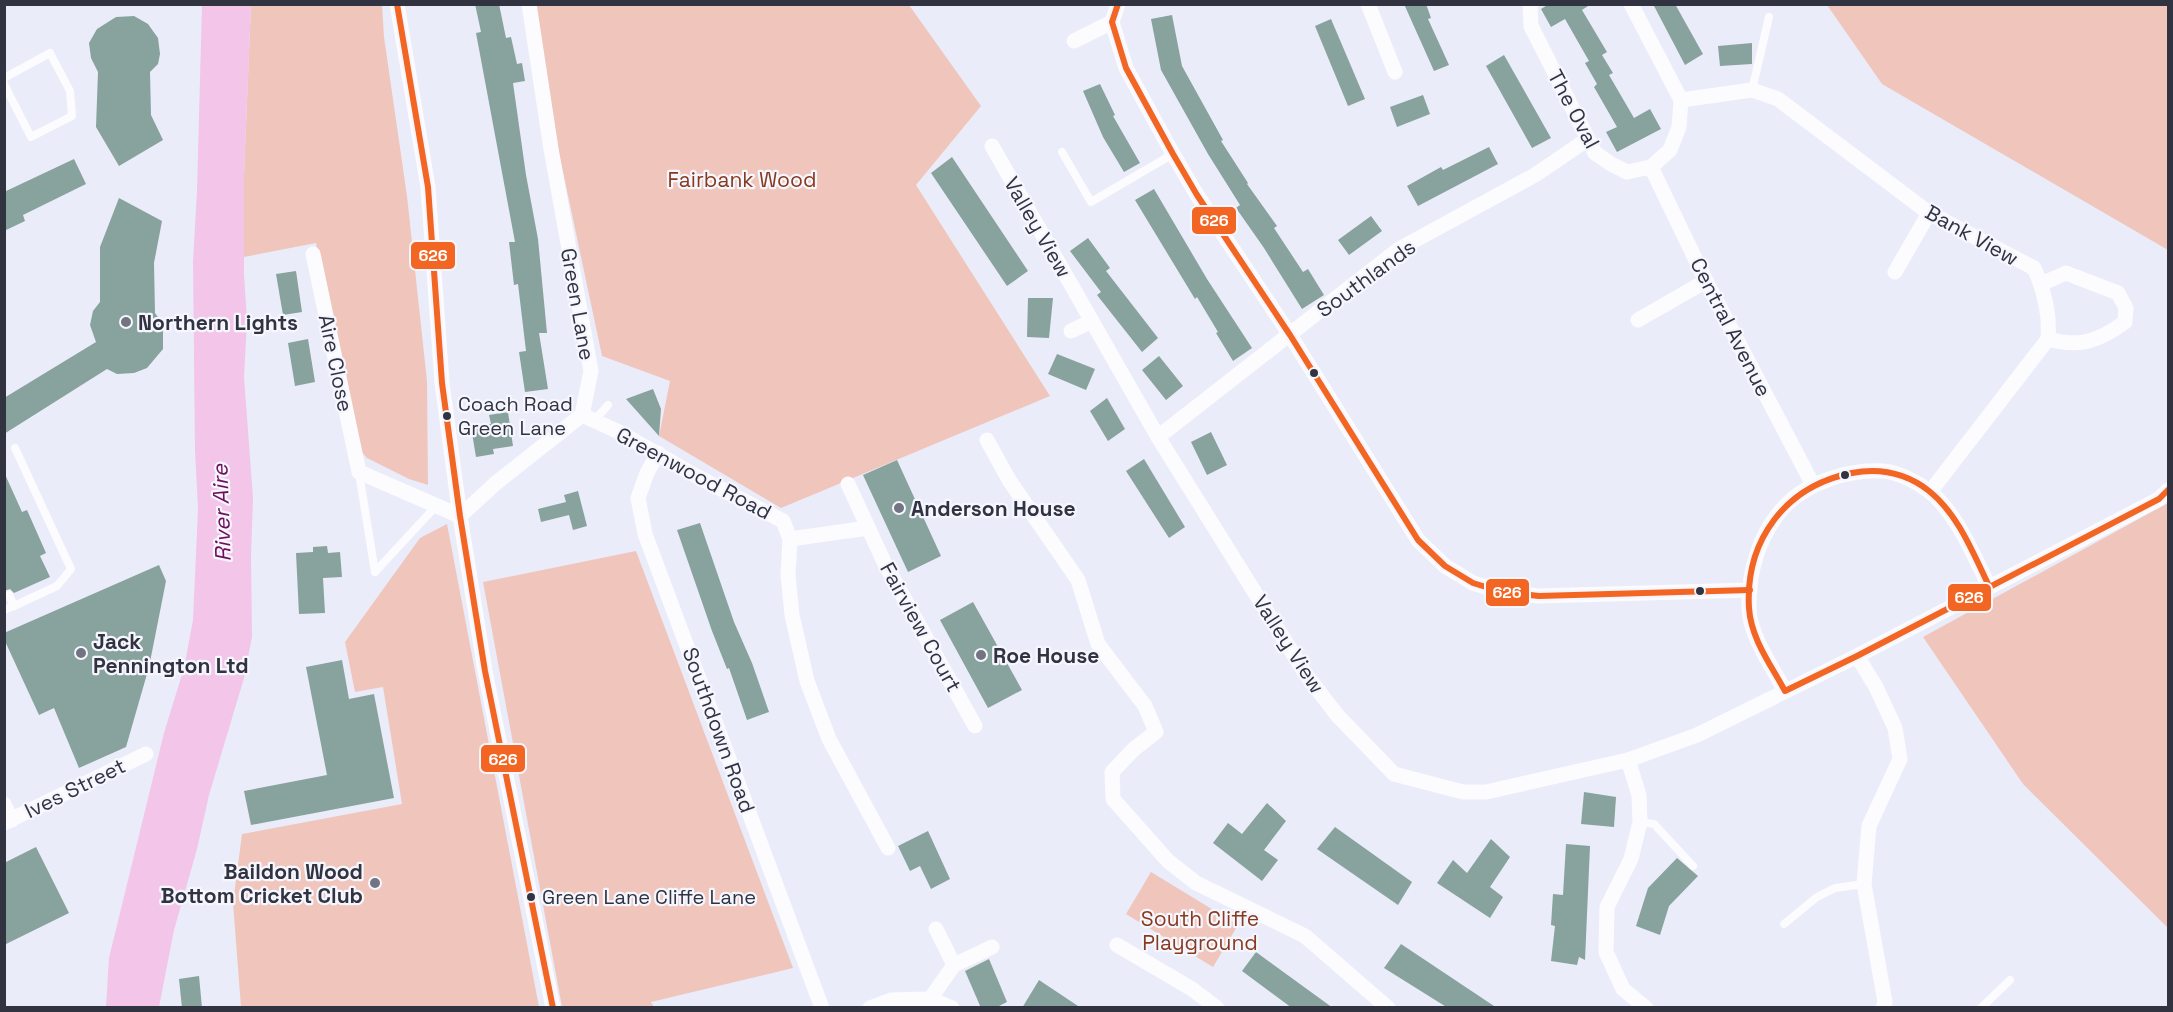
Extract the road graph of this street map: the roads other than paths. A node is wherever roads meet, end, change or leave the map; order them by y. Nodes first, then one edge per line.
1 (397, 4) edge
2 (529, 4) edge
3 (1118, 4) edge
4 (1368, 4) edge
5 (1530, 4) edge
6 (1631, 4) edge
7 (1769, 17) dead end
8 (1112, 22) junction
9 (1074, 41) dead end
10 (1395, 72) dead end
11 (4, 78) edge
12 (4, 84) edge
13 (1752, 90) junction
14 (1681, 100) junction
15 (1588, 139) junction
16 (992, 146) dead end
17 (1062, 152) dead end
18 (1173, 154) junction
19 (1651, 167) junction
20 (1929, 213) junction
21 (313, 254) dead end
22 (1895, 272) dead end
23 (1706, 281) junction
24 (2041, 284) junction
25 (1638, 320) dead end
26 (1092, 321) junction
27 (1071, 331) dead end
28 (1290, 335) junction
29 (2048, 339) junction
30 (608, 405) dead end
31 (588, 418) junction
32 (1158, 437) junction
33 (987, 440) dead end
34 (15, 448) dead end
35 (658, 453) junction
36 (359, 472) junction
37 (848, 484) dead end
38 (1813, 485) junction
39 (2169, 490) edge
40 (1929, 492) junction
41 (437, 506) junction
42 (460, 516) junction
43 (868, 528) junction
44 (790, 539) junction
45 (1989, 586) junction
46 (1750, 590) junction
47 (9, 595) dead end
48 (14, 606) junction
49 (4, 610) edge
50 (1857, 656) junction
51 (1785, 691) junction
52 (975, 726) dead end
53 (146, 754) dead end
54 (1628, 760) junction
55 (4, 804) edge
56 (8, 821) edge
57 (1640, 822) junction
58 (888, 848) dead end
59 (1693, 866) dead end
60 (1864, 884) junction
61 (1784, 924) dead end
62 (936, 929) dead end
63 (1117, 945) dead end
64 (992, 947) dead end
65 (954, 965) junction
66 (2010, 980) dead end
67 (930, 999) junction
68 (553, 1008) edge
69 (822, 1008) edge
70 (870, 1008) edge
71 (952, 1008) edge
72 (1217, 1008) edge
73 (1388, 1008) edge
74 (1646, 1008) edge
75 (1883, 1008) edge
76 (1981, 1008) edge

1 - 42 street
2 - 31 street, Green Lane
3 - 8 street
4 - 10 street
5 - 15 street, The Oval
6 - 14 street
7 - 13 lane
8 - 9 street
8 - 18 street
11 - 12 lane
13 - 14 street, Bank View
13 - 20 street, Bank View
14 - 19 street
15 - 19 street, The Oval
15 - 28 street, Southlands
16 - 26 street, Valley View
17 - 18 lane
18 - 28 street
19 - 23 street, Central Avenue
20 - 22 street
20 - 24 street, Bank View
21 - 36 street, Aire Close
23 - 25 street
23 - 38 street, Central Avenue
24 - 29 street, Bank View
24 - 29 street
26 - 27 street
26 - 32 street, Valley View
28 - 32 street, Southlands
28 - 46 street
29 - 40 street
30 - 31 lane
31 - 35 street, Greenwood Road
31 - 42 street
32 - 54 street, Valley View
33 - 73 street
34 - 48 lane
35 - 44 street, Greenwood Road
35 - 69 street, Southdown Road
36 - 41 street
36 - 41 lane
37 - 43 street, Fairview Court
38 - 40 street
38 - 46 street
39 - 45 street, Valley View
40 - 45 street
41 - 42 street
42 - 68 street
43 - 44 street
43 - 52 street, Fairview Court
44 - 58 street, Greenwood Road
45 - 50 street, Valley View
46 - 51 street
47 - 48 lane
48 - 49 lane
50 - 51 street, Valley View
50 - 60 street
51 - 54 street, Valley View
53 - 56 street, Ives Street
54 - 57 street
55 - 56 street
57 - 59 lane
57 - 74 street
60 - 61 lane
60 - 75 street
62 - 65 street
63 - 72 street
64 - 65 street
65 - 67 street
66 - 76 lane
67 - 70 street
67 - 71 street

